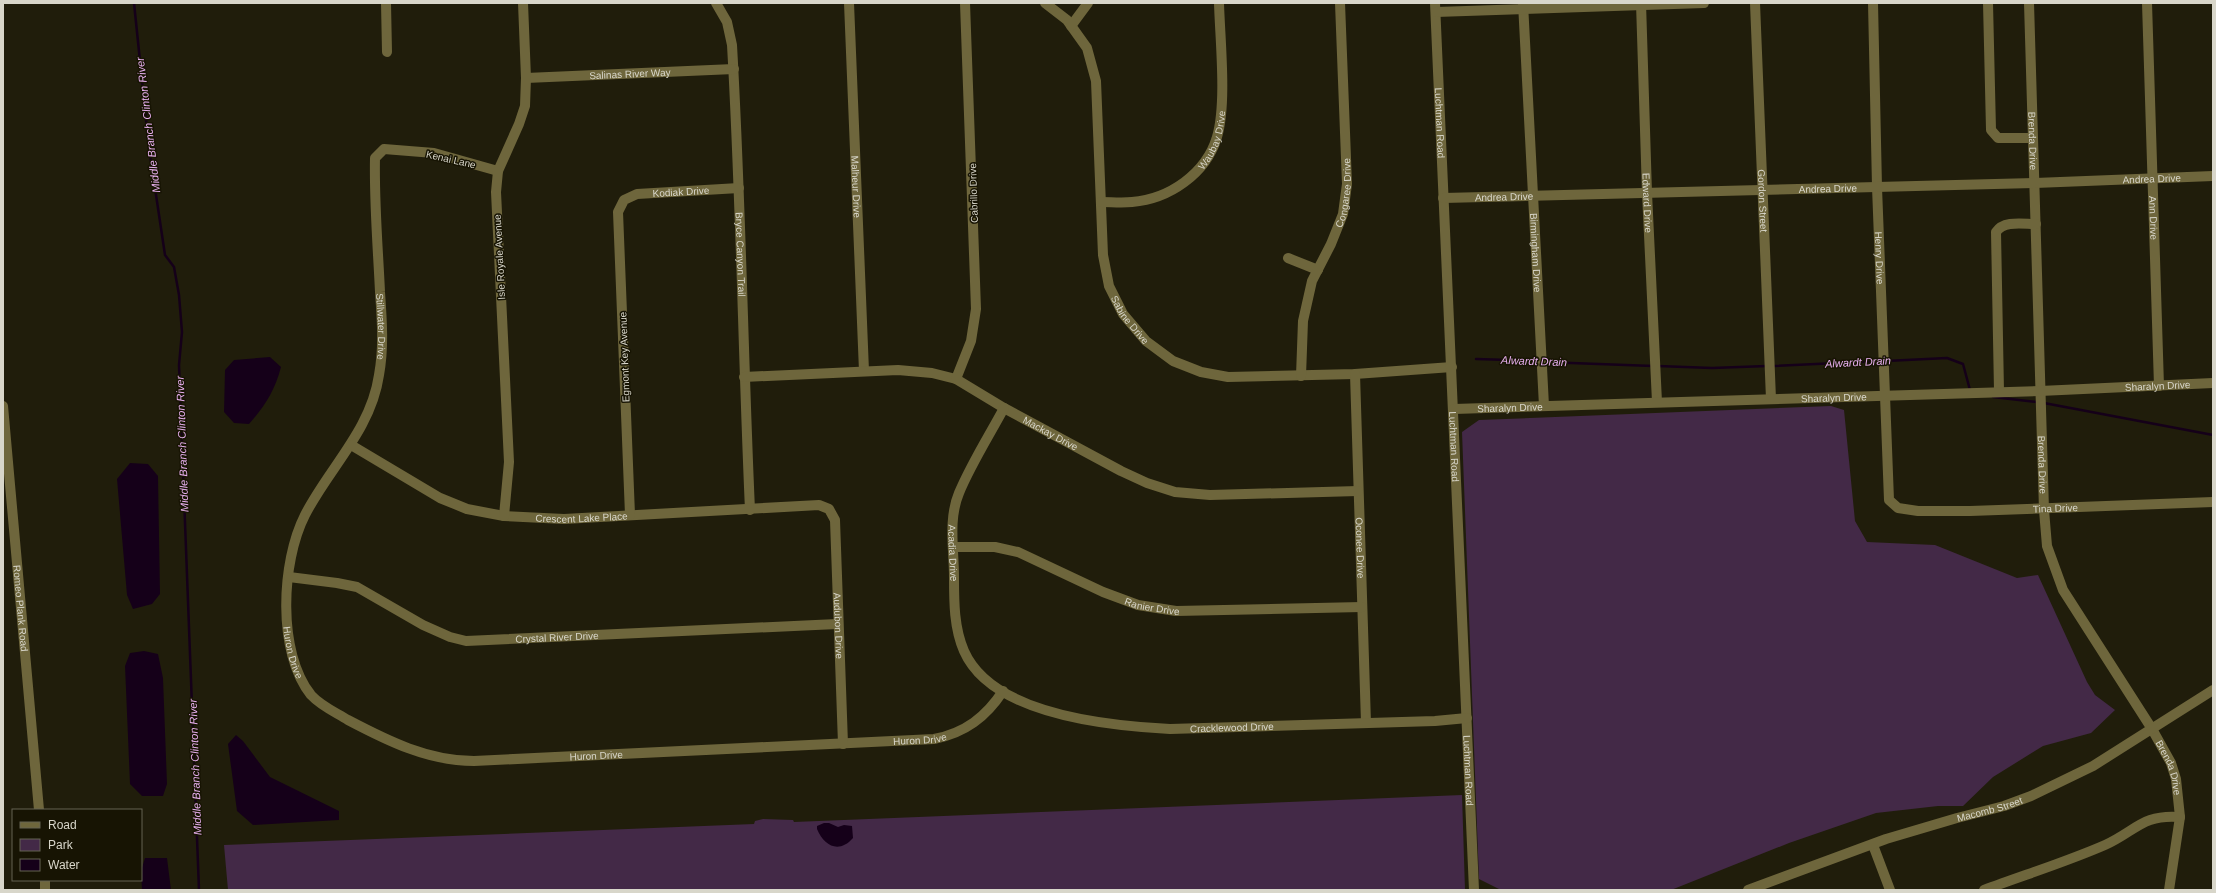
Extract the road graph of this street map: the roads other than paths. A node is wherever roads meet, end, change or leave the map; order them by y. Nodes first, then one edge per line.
1 (386, 3) edge
2 (523, 3) edge
3 (716, 3) edge
4 (849, 3) edge
5 (965, 3) edge
6 (1045, 3) edge
7 (1088, 3) edge
8 (1219, 3) edge
9 (1340, 3) edge
10 (1704, 3) edge
11 (1755, 3) edge
12 (1873, 3) edge
13 (1988, 3) edge
14 (2029, 3) edge
15 (2147, 3) edge
16 (1641, 4) edge
17 (1523, 6) edge
18 (1436, 8) edge
19 (1071, 26) junction
20 (387, 52) dead end
21 (734, 69) junction
22 (526, 78) junction
23 (2033, 138) junction
24 (379, 152) joint
25 (498, 171) junction
26 (2213, 176) edge
27 (2154, 178) junction
28 (2035, 183) junction
29 (1877, 187) junction
30 (739, 188) junction
31 (1762, 189) junction
32 (1647, 193) junction
33 (1532, 196) junction
34 (1443, 198) junction
35 (624, 200) joint
36 (1101, 202) junction
37 (2036, 224) junction
38 (1288, 258) dead end
39 (1318, 270) junction
40 (1452, 367) junction
41 (864, 371) junction
42 (1356, 374) junction
43 (1301, 376) junction
44 (744, 377) junction
45 (956, 380) junction
46 (2213, 383) edge
47 (2159, 386) junction
48 (1999, 391) junction
49 (2040, 391) junction
50 (1886, 395) junction
51 (1772, 398) junction
52 (1657, 402) junction
53 (3, 406) edge
54 (1544, 406) junction
55 (1004, 408) junction
56 (1454, 409) junction
57 (351, 445) junction
58 (1358, 491) junction
59 (2213, 502) edge
60 (1898, 508) joint
61 (2044, 508) junction
62 (829, 509) joint
63 (750, 510) junction
64 (630, 515) junction
65 (504, 516) junction
66 (954, 547) junction
67 (289, 577) junction
68 (1362, 608) junction
69 (838, 624) junction
70 (2213, 690) edge
71 (1003, 691) junction
72 (1467, 718) junction
73 (1366, 723) junction
74 (2152, 730) junction
75 (843, 744) junction
76 (38, 809) edge
77 (2180, 817) junction
78 (1873, 845) junction
79 (1474, 890) edge
80 (1748, 890) edge
81 (1890, 890) edge
82 (1984, 890) edge
83 (2169, 890) edge

1 - 20 street
2 - 22 street, Isle Royale Avenue
3 - 21 street, Bryce Canyon Trail
4 - 41 street, Malheur Drive
5 - 45 street, Cabrillo Drive
6 - 19 street, Sabine Drive
7 - 19 street
8 - 36 street, Waubay Drive
9 - 39 street, Congaree Drive
10 - 16 street
11 - 31 street, Gordon Street
12 - 29 street, Henry Drive
13 - 23 street
14 - 23 street, Brenda Drive
15 - 27 street, Ann Drive
16 - 17 street
16 - 32 street, Edward Drive
17 - 18 street
17 - 33 street, Birmingham Drive
18 - 34 street, Luchtman Road
19 - 36 street, Sabine Drive
21 - 22 street, Salinas River Way
21 - 30 street, Bryce Canyon Trail
22 - 25 street, Isle Royale Avenue
23 - 28 street, Brenda Drive
24 - 25 street, Kenai Lane
24 - 57 street, Stillwater Drive
25 - 65 street, Isle Royale Avenue
26 - 27 street, Andrea Drive
27 - 28 street, Andrea Drive
27 - 47 street, Ann Drive
28 - 29 street, Andrea Drive
28 - 37 street, Brenda Drive
29 - 31 street, Andrea Drive
29 - 50 street, Henry Drive
30 - 35 street, Kodiak Drive
30 - 44 street, Bryce Canyon Trail
31 - 32 street, Andrea Drive
31 - 51 street, Gordon Street
32 - 33 street, Andrea Drive
32 - 52 street, Edward Drive
33 - 34 street, Andrea Drive
33 - 54 street, Birmingham Drive
34 - 40 street, Luchtman Road
35 - 64 street, Egmont Key Avenue
36 - 43 street, Sabine Drive
37 - 48 street
37 - 49 street, Brenda Drive
38 - 39 street
39 - 43 street, Congaree Drive
40 - 42 street, Sabine Drive
40 - 56 street, Luchtman Road
41 - 44 street, Mackay Drive
41 - 45 street, Mackay Drive
42 - 43 street, Sabine Drive
42 - 58 street, Oconee Drive
44 - 63 street, Bryce Canyon Trail
45 - 55 street, Mackay Drive
46 - 47 street, Sharalyn Drive
47 - 49 street, Sharalyn Drive
48 - 49 street, Sharalyn Drive
48 - 50 street, Sharalyn Drive
49 - 61 street, Brenda Drive
50 - 51 street, Sharalyn Drive
50 - 60 street, Henry Drive
51 - 52 street, Sharalyn Drive
52 - 54 street, Sharalyn Drive
53 - 76 street, Romeo Plank Road
54 - 56 street, Sharalyn Drive
55 - 58 street, Mackay Drive
55 - 66 street, Acadia Drive
56 - 72 street, Luchtman Road
57 - 65 street, Crescent Lake Place
57 - 67 street, Stillwater Drive
58 - 68 street, Oconee Drive
59 - 61 street, Tina Drive
60 - 61 street, Tina Drive
61 - 74 street, Brenda Drive
62 - 63 street, Crescent Lake Place
62 - 69 street, Audubon Drive
63 - 64 street, Crescent Lake Place
64 - 65 street, Crescent Lake Place
66 - 68 street, Ranier Drive
66 - 71 street, Acadia Drive
67 - 69 street, Crystal River Drive
67 - 75 street, Huron Drive
68 - 73 street, Oconee Drive
69 - 75 street, Audubon Drive
70 - 74 street, Macomb Street
71 - 73 street, Cracklewood Drive
71 - 75 street, Huron Drive
72 - 73 street, Cracklewood Drive
72 - 79 street, Luchtman Road
74 - 77 street, Brenda Drive
74 - 78 street, Macomb Street
77 - 82 street
77 - 83 street, Brenda Drive
78 - 80 street, Macomb Street
78 - 81 street

